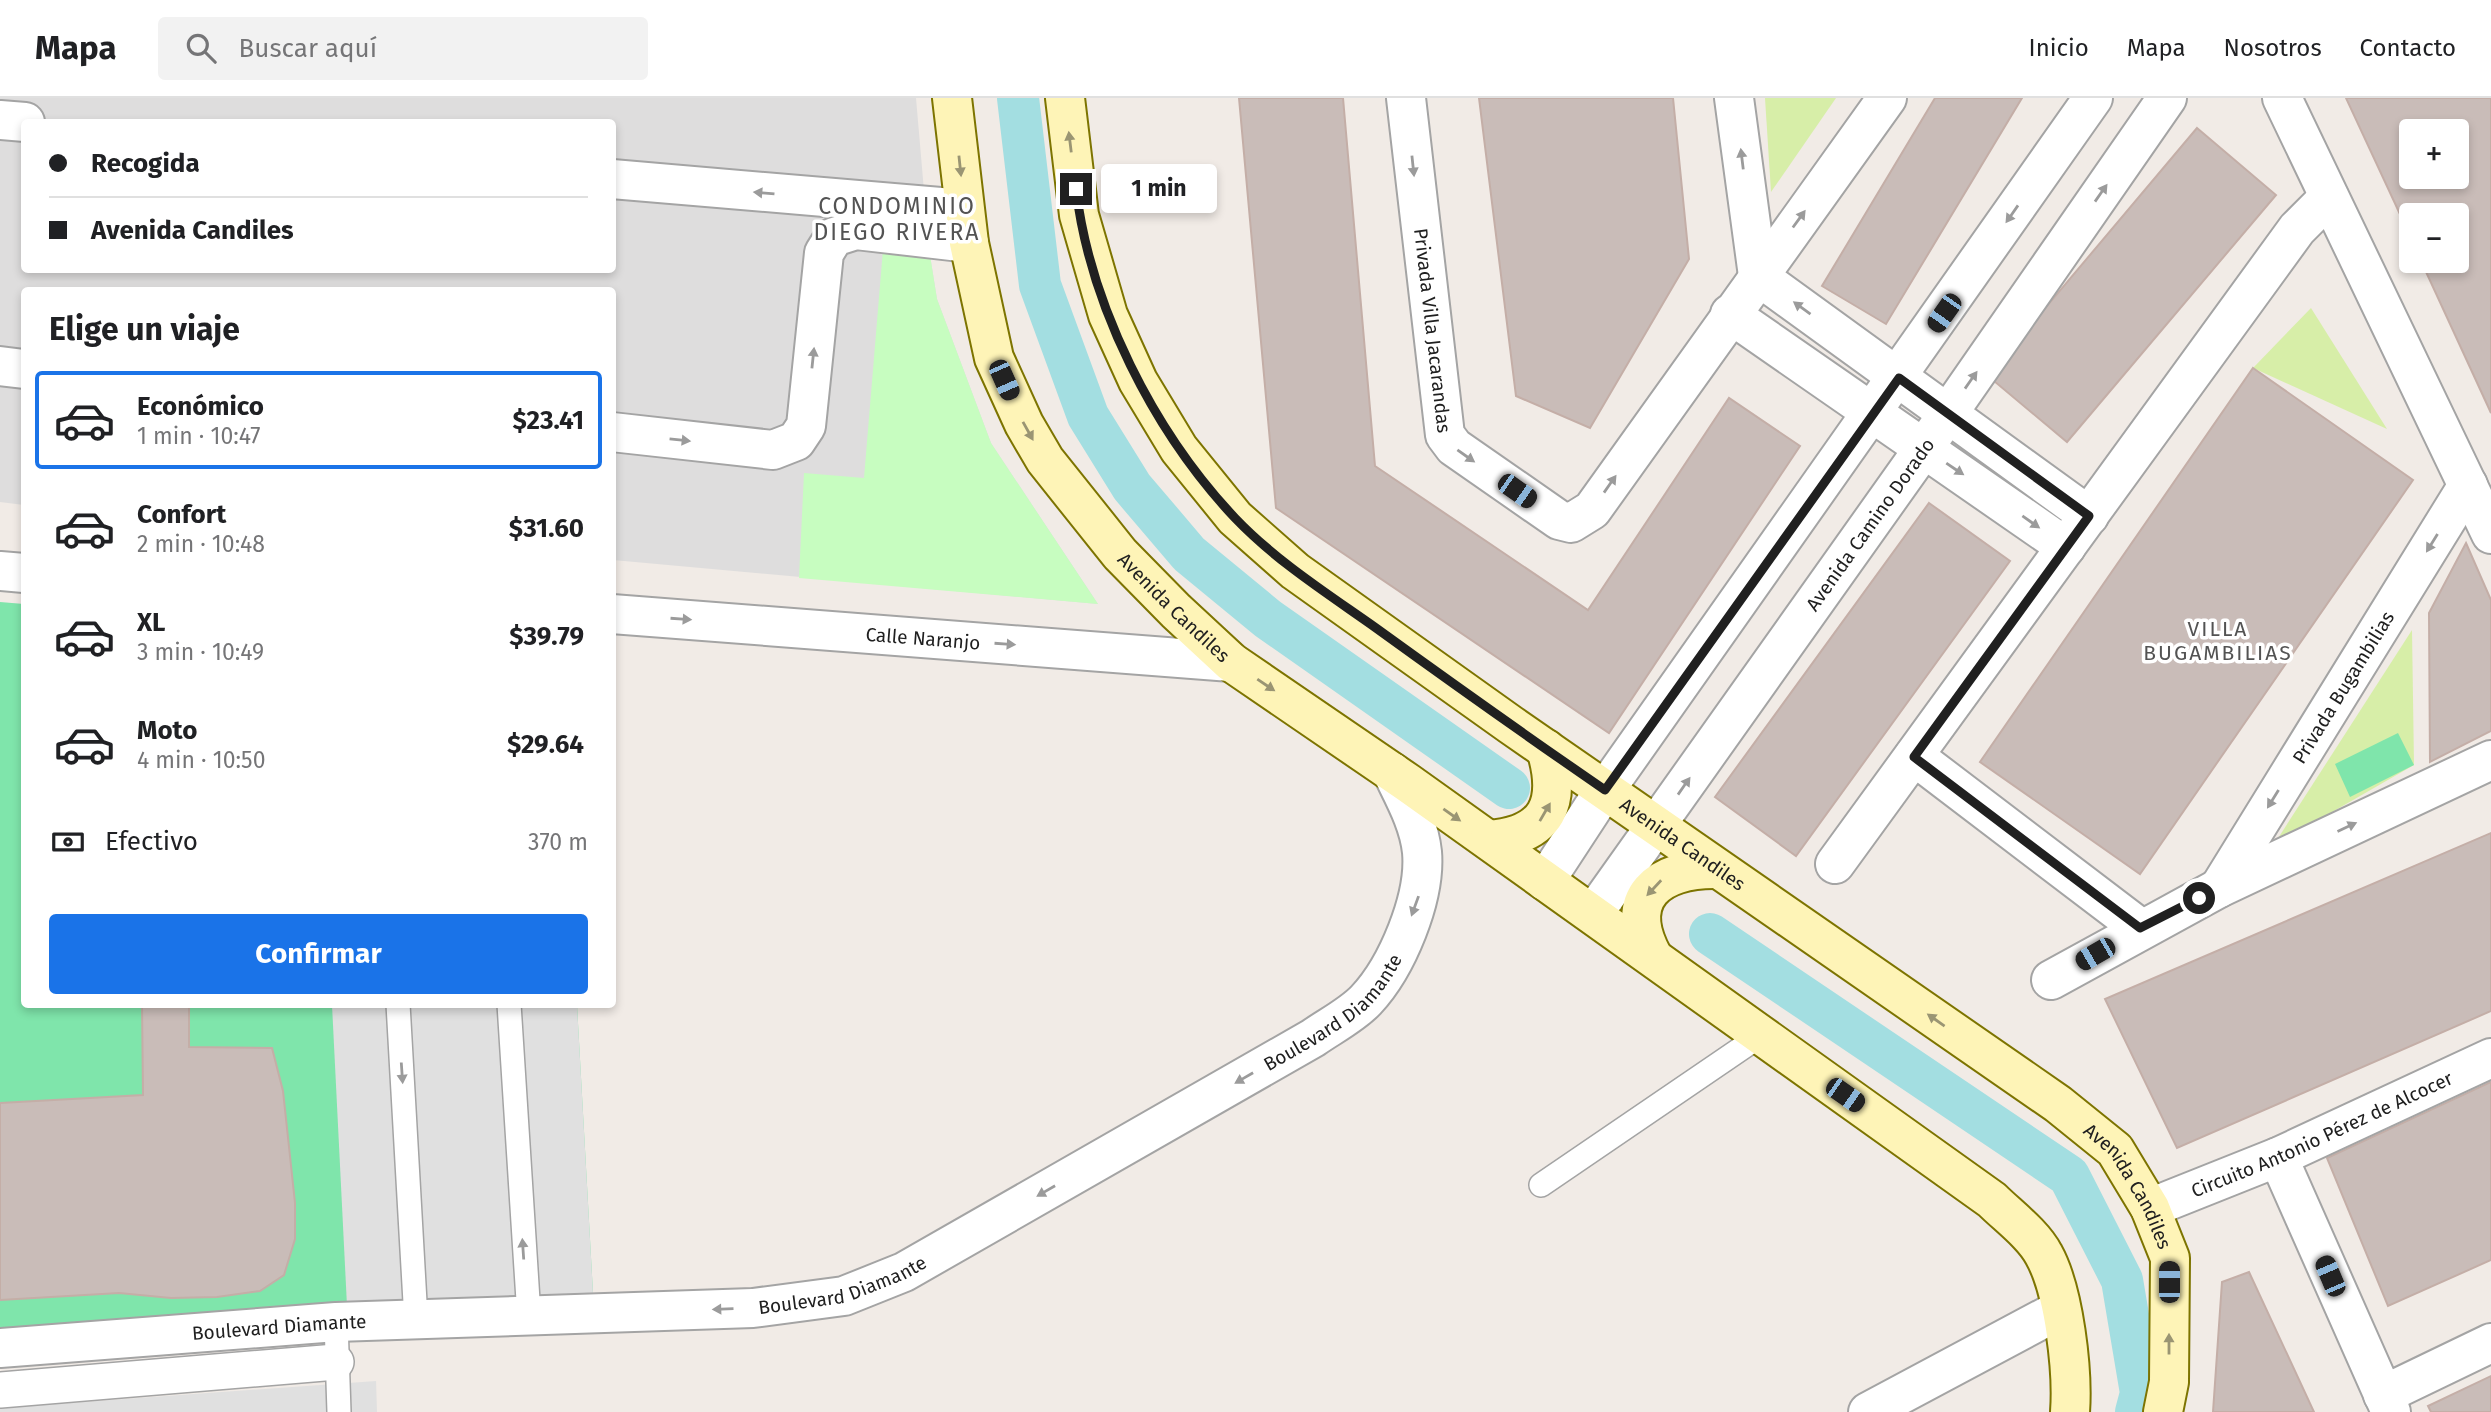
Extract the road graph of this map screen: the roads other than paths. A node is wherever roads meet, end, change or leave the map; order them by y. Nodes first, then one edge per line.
1 (952, 98) edge
2 (1065, 98) edge
3 (1406, 98) edge
4 (1734, 98) edge
5 (1887, 98) edge
6 (2093, 98) edge
7 (2167, 98) edge
8 (2283, 98) edge
9 (0, 120) edge
10 (21, 122) edge
11 (616, 180) edge
12 (2329, 197) junction
13 (966, 226) junction
14 (1758, 275) junction
15 (1730, 314) junction
16 (0, 366) edge
17 (21, 369) edge
18 (1899, 378) junction
19 (1873, 413) junction
20 (1948, 413) junction
21 (616, 432) edge
22 (1924, 448) junction
23 (2468, 485) junction
24 (2089, 516) junction
25 (2491, 534) edge
26 (2066, 547) junction
27 (0, 571) edge
28 (21, 573) edge
29 (616, 614) edge
30 (1231, 662) junction
31 (1546, 749) junction
32 (1914, 757) junction
33 (2491, 760) edge
34 (1392, 772) junction
35 (1600, 796) junction
36 (1651, 833) junction
37 (1489, 840) junction
38 (1835, 864) dead end
39 (1717, 869) junction
40 (1550, 874) junction
41 (2219, 888) junction
42 (1600, 906) junction
43 (2140, 928) junction
44 (1653, 957) junction
45 (2051, 980) dead end
46 (398, 1008) edge
47 (509, 1008) edge
48 (1761, 1035) junction
49 (2491, 1058) edge
50 (2278, 1157) junction
51 (1541, 1185) dead end
52 (2150, 1208) junction
53 (2061, 1309) junction
54 (529, 1317) junction
55 (416, 1320) junction
56 (336, 1322) junction
57 (2491, 1343) edge
58 (0, 1348) edge
59 (336, 1362) junction
60 (0, 1390) edge
61 (2387, 1404) edge
62 (339, 1412) edge
63 (1868, 1412) edge
64 (2070, 1412) edge
65 (2163, 1412) edge

1 -> 13 main road, Avenida Candiles
31 -> 2 main road, Avenida Candiles
3 -> 15 street, Privada Villa Jacarandas
14 -> 4 street
14 -> 5 street, Privada Villa Jacarandas
6 -> 18 street
20 -> 7 street, Avenida Camino Dorado
8 - 12 street
9 - 10 street
13 -> 11 street
12 - 23 street
12 - 24 street
21 -> 13 street
13 -> 30 main road, Avenida Candiles
14 - 15 street, Privada Villa Jacarandas
18 -> 14 street
15 - 19 street
16 - 17 street
18 - 19 street
18 - 20 street
19 - 22 street
19 - 35 street
20 - 22 street, Avenida Camino Dorado
20 - 24 street
22 -> 26 street
36 -> 22 street, Avenida Camino Dorado
23 - 25 street
23 -> 41 street, Privada Bugambilias
24 - 26 street
26 - 32 street
27 - 28 street
29 -> 30 street, Calle Naranjo
30 -> 34 main road, Avenida Candiles
31 - 35 main road, Avenida Candiles
37 -> 31 main road
32 - 38 street
32 - 43 street
41 -> 33 street
34 -> 37 main road, Avenida Candiles
34 -> 54 street, Boulevard Diamante
35 - 36 main road, Avenida Candiles
35 - 40 street
36 - 39 main road, Avenida Candiles
36 - 42 street, Avenida Camino Dorado
37 - 40 main road, Avenida Candiles
39 -> 44 main road
52 -> 39 main road, Avenida Candiles
40 - 42 main road, Avenida Candiles
41 - 43 street
42 - 44 main road, Avenida Candiles
43 - 45 street
44 - 48 main road, Avenida Candiles
46 -> 55 lane
54 -> 47 lane
48 - 51 lane
48 - 53 main road, Avenida Candiles
49 - 50 street, Circuito Antonio Pérez de Alcocer
50 - 52 street, Circuito Antonio Pérez de Alcocer
50 - 61 street
65 -> 52 main road, Avenida Candiles
53 - 63 street
53 - 64 main road, Avenida Candiles
54 - 55 street, Boulevard Diamante
55 - 56 street, Boulevard Diamante
56 - 58 street, Boulevard Diamante
56 - 59 lane
57 - 61 street
59 - 60 street, Boulevard Diamante
59 - 62 lane

